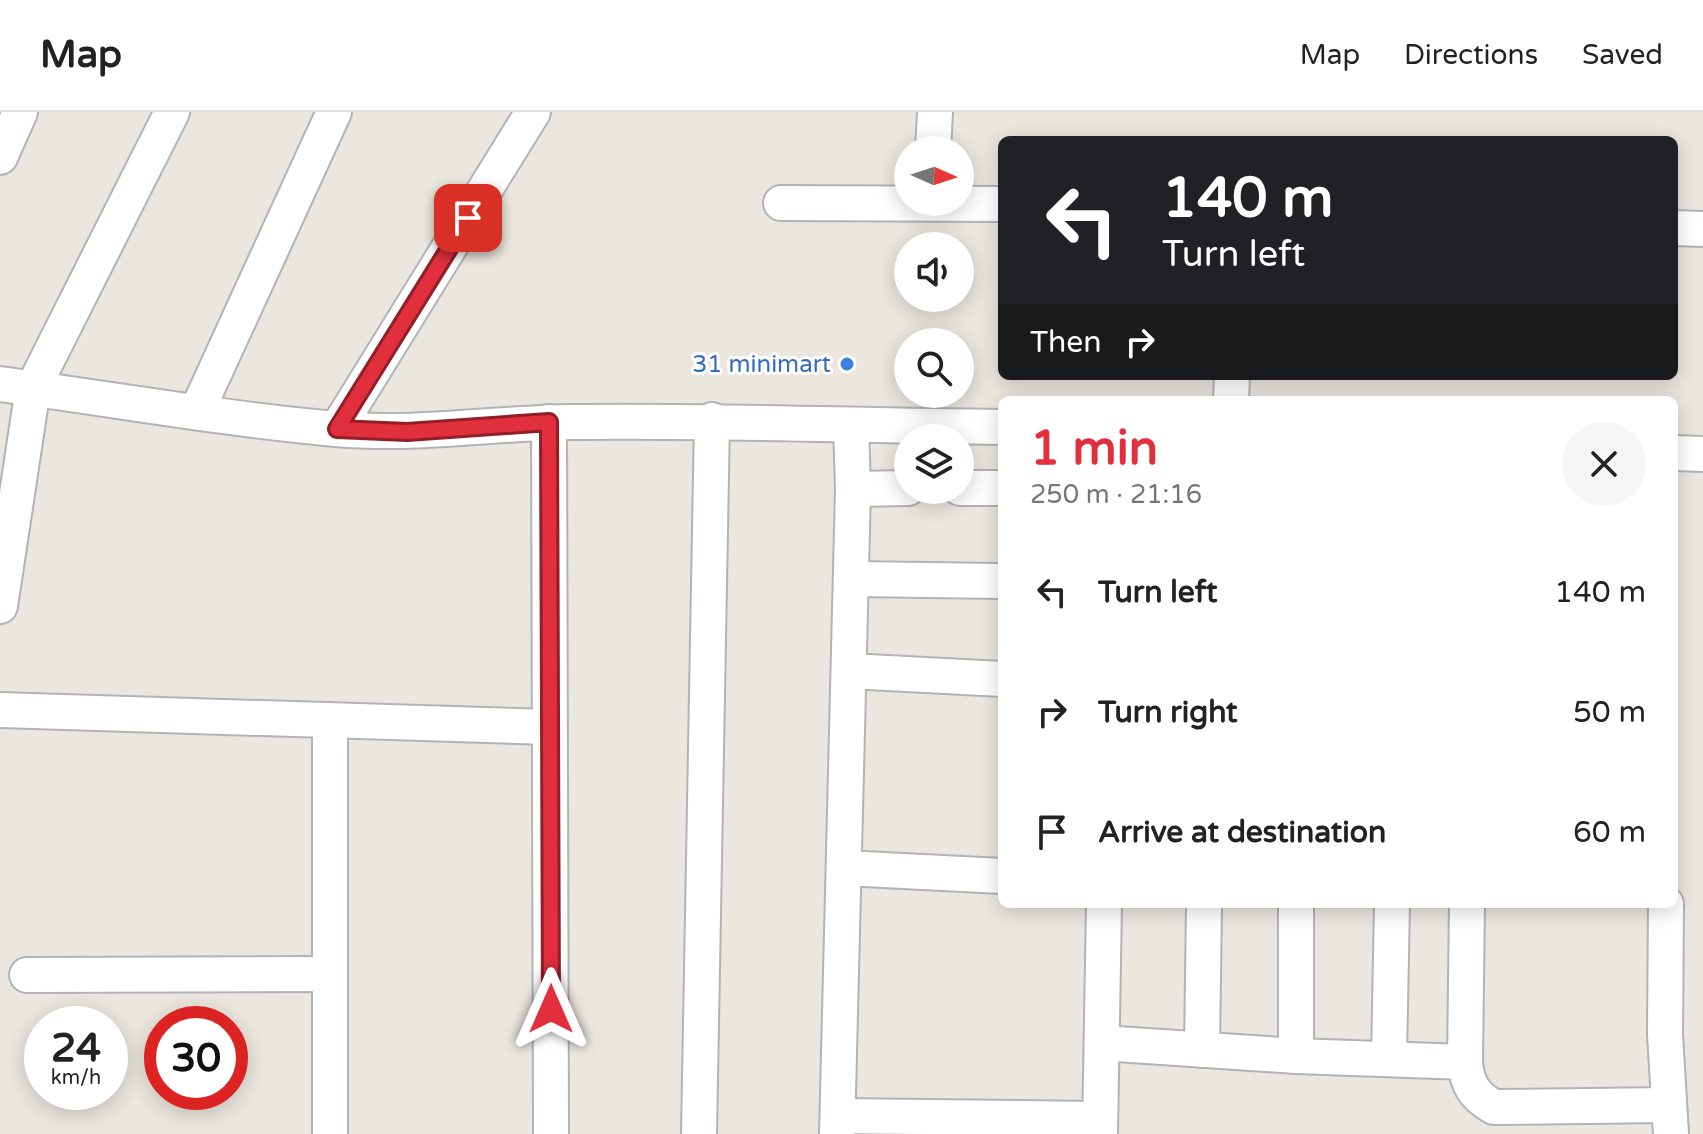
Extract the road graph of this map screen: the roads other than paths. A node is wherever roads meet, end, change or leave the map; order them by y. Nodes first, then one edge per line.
1 (20, 112) edge
2 (172, 112) edge
3 (334, 112) edge
4 (533, 112) edge
5 (935, 112) edge
6 (934, 136) edge
7 (0, 157) edge
8 (894, 202) edge
9 (781, 203) dead end
10 (974, 203) edge
11 (998, 204) edge
12 (1678, 228) edge
13 (1703, 229) edge
14 (17, 386) edge
15 (197, 411) junction
16 (712, 420) junction
17 (549, 422) junction
18 (851, 426) junction
19 (998, 427) edge
20 (337, 429) junction
21 (1678, 453) edge
22 (1703, 454) edge
23 (894, 488) edge
24 (974, 488) edge
25 (998, 488) edge
26 (853, 489) junction
27 (851, 579) junction
28 (998, 581) edge
29 (0, 606) edge
30 (849, 671) junction
31 (998, 679) edge
32 (0, 710) edge
33 (330, 720) junction
34 (549, 727) junction
35 (844, 868) junction
36 (998, 876) edge
37 (1104, 908) edge
38 (1204, 908) edge
39 (1296, 908) edge
40 (1392, 908) edge
41 (1467, 908) edge
42 (1666, 908) edge
43 (329, 974) junction
44 (27, 975) dead end
45 (1102, 1043) junction
46 (1202, 1050) junction
47 (1296, 1056) junction
48 (1389, 1058) junction
49 (1465, 1062) junction
50 (1670, 1120) edge
51 (838, 1125) edge
52 (1100, 1127) edge
53 (330, 1134) edge
54 (551, 1134) edge
55 (699, 1134) edge

1 - 7 street
2 - 14 street
3 - 15 street
4 - 20 street
5 - 6 street
8 - 9 street
10 - 11 street
12 - 13 street
14 - 15 street
14 - 29 street
15 - 20 street
16 - 17 street
16 - 18 street
16 - 55 street
17 - 20 street
17 - 34 street
18 - 19 street
18 - 26 street
21 - 22 street
23 - 26 street
24 - 25 street
26 - 27 street
27 - 28 street
27 - 30 street
30 - 31 street
30 - 35 street
32 - 33 street
33 - 34 street
33 - 43 street
34 - 54 street
35 - 36 street
35 - 51 street
37 - 45 street
38 - 46 street
39 - 47 street
40 - 48 street
41 - 49 street
42 - 50 street
43 - 44 street
43 - 53 street
45 - 46 street
45 - 52 street
46 - 47 street
47 - 48 street
48 - 49 street
49 - 50 street
51 - 52 street

